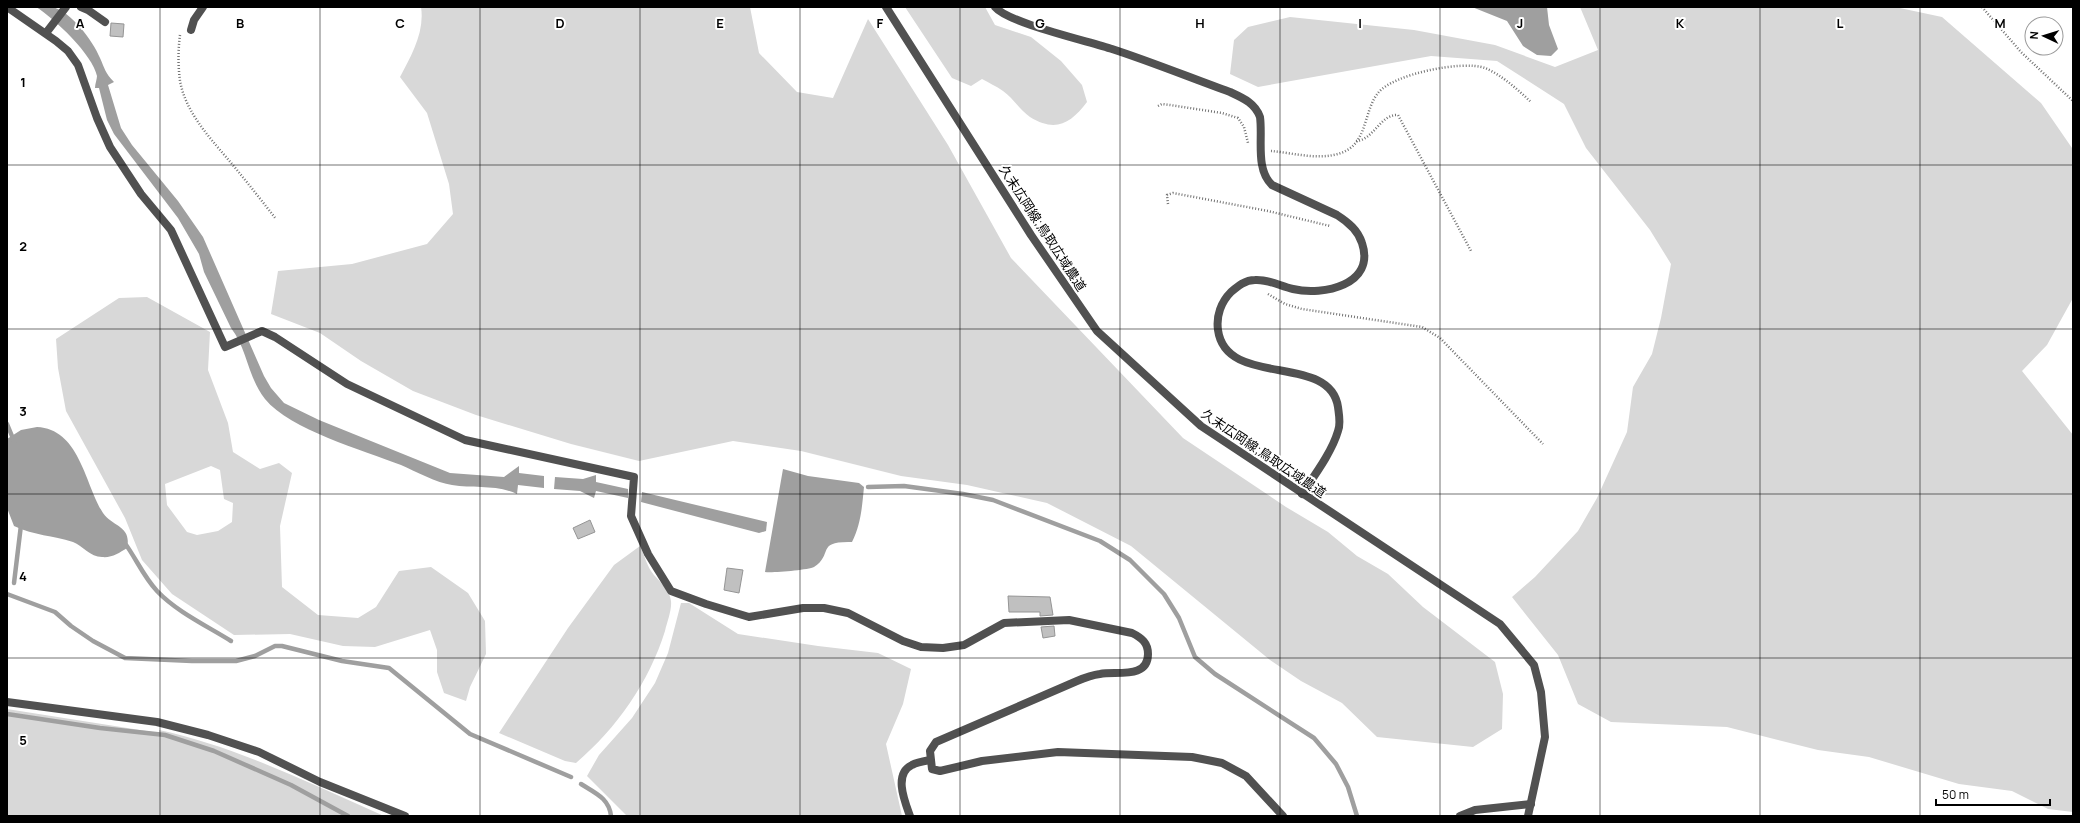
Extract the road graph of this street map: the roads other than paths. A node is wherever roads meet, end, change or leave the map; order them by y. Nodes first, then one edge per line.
1 (7, 7) edge
2 (66, 7) edge
3 (81, 7) edge
4 (203, 7) edge
5 (886, 7) edge
6 (995, 7) edge
7 (105, 22) dead end
8 (192, 28) road end
9 (46, 33) junction
10 (1302, 494) junction
11 (7, 702) edge
12 (930, 760) junction
13 (1531, 804) junction
14 (405, 816) edge
15 (910, 816) edge
16 (1283, 816) edge
17 (1460, 816) edge
18 (1528, 816) edge

1 - 9 street
2 - 9 street
3 - 7 street
4 - 8 street
5 - 10 street, 久末広岡線;鳥取広域農道
6 - 10 street
9 - 12 street
10 - 13 street, 久末広岡線;鳥取広域農道
11 - 14 street
12 - 15 street
12 - 16 street
13 - 17 street
13 - 18 street, 久末広岡線;鳥取広域農道

